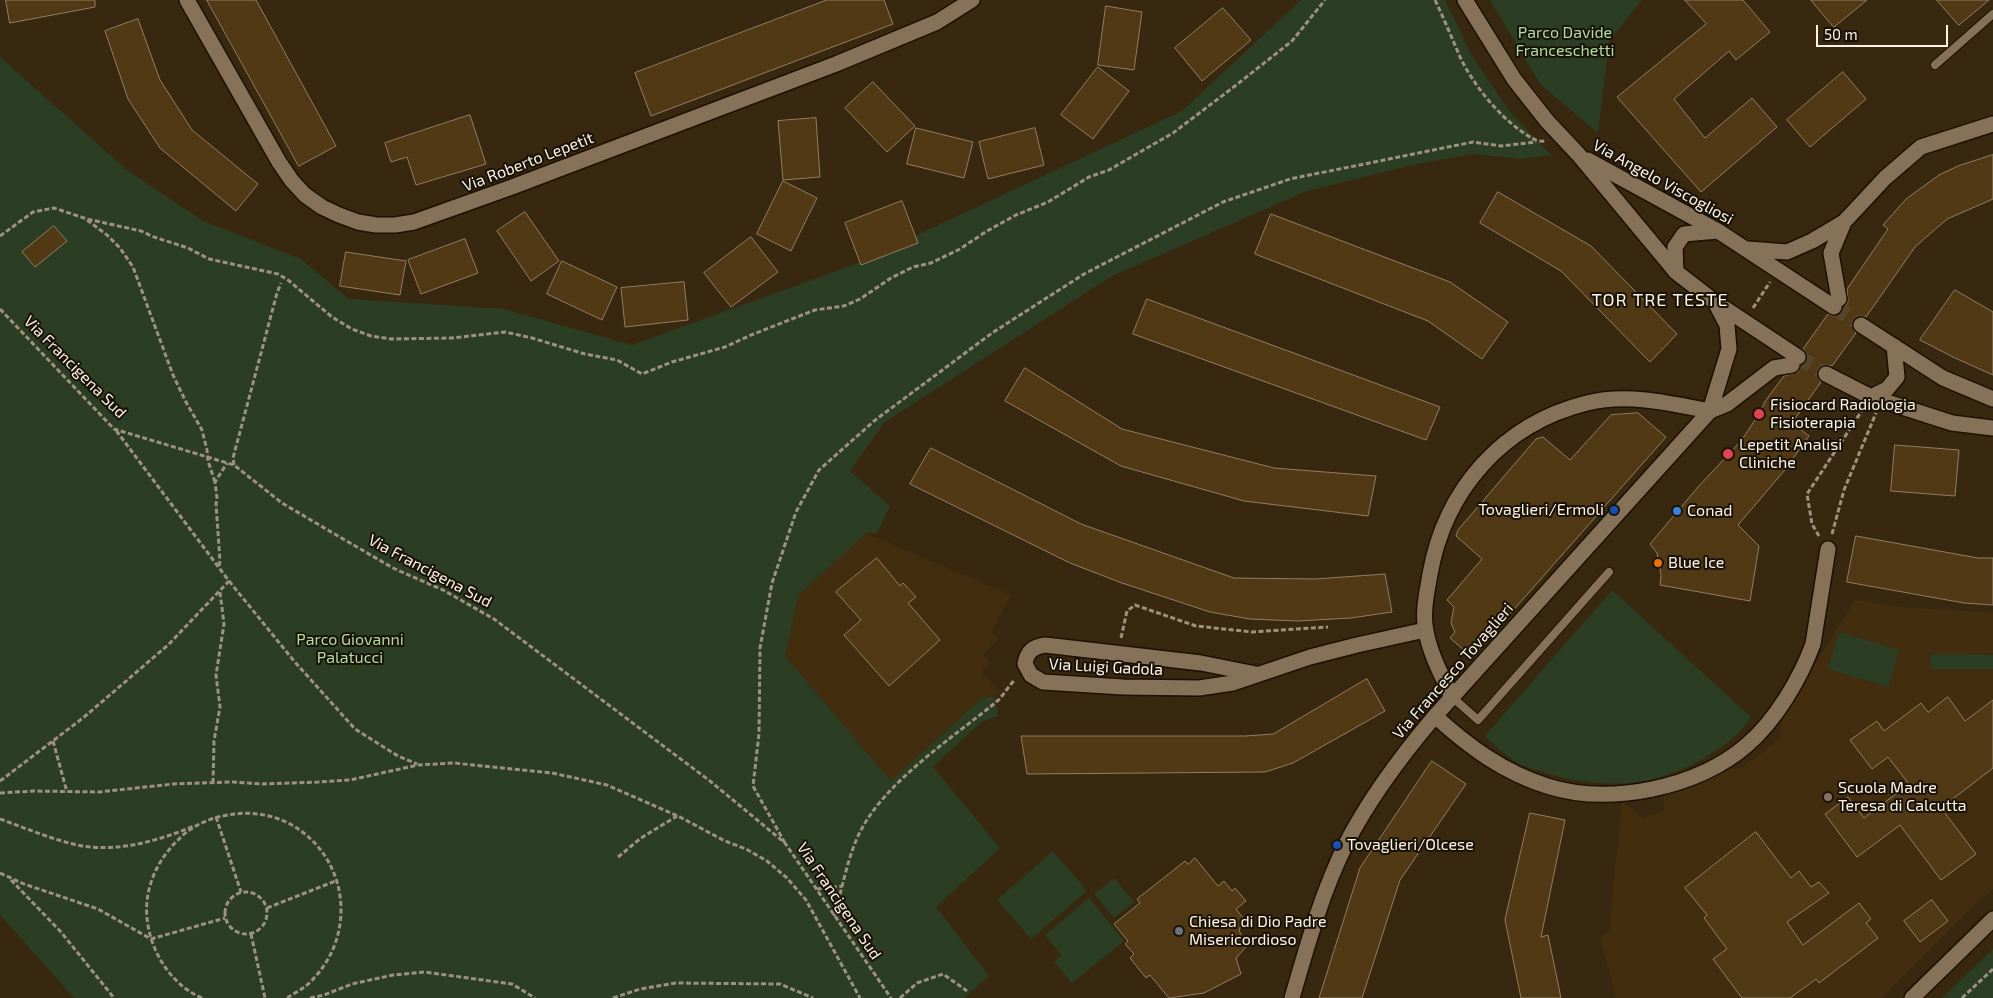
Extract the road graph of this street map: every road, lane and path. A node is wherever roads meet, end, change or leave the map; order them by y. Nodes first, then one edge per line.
1 (187, 0) edge
2 (972, 0) edge
3 (1325, 0) edge
4 (1435, 0) edge
5 (1465, 0) edge
6 (1993, 14) edge
7 (1935, 65) dead end
8 (1993, 124) edge
9 (1564, 140) junction
10 (1536, 142) junction
11 (1578, 154) junction
12 (87, 220) junction
13 (1844, 222) junction
14 (1718, 231) junction
15 (0, 236) edge
16 (1744, 249) junction
17 (1778, 270) junction
18 (1676, 272) junction
19 (282, 283) dead end
20 (1715, 302) junction
21 (0, 309) edge
22 (1744, 321) junction
23 (1861, 325) tunnel mouth
24 (1894, 346) junction
25 (1826, 374) tunnel mouth
26 (1876, 399) junction
27 (1993, 399) edge
28 (1710, 411) junction
29 (1993, 428) edge
30 (114, 429) junction
31 (208, 458) junction
32 (227, 463) junction
33 (234, 465) junction
34 (215, 482) junction
35 (1828, 549) junction
36 (218, 567) junction
37 (1609, 572) dead end
38 (229, 580) junction
39 (220, 591) junction
40 (1328, 627) dead end
41 (1425, 630) junction
42 (1117, 653) junction
43 (1027, 670) junction
44 (1256, 674) junction
45 (1452, 697) junction
46 (1435, 716) junction
47 (53, 741) junction
48 (418, 765) junction
49 (0, 781) edge
50 (213, 783) junction
51 (67, 792) junction
52 (0, 794) edge
53 (678, 816) junction
54 (216, 817) junction
55 (0, 819) edge
56 (203, 822) junction
57 (785, 843) junction
58 (618, 857) dead end
59 (0, 873) edge
60 (11, 880) dead end
61 (338, 880) junction
62 (844, 886) junction
63 (817, 889) junction
64 (241, 892) junction
65 (267, 908) junction
66 (834, 916) junction
67 (225, 918) junction
68 (1993, 919) edge
69 (251, 934) junction
70 (151, 939) junction
71 (1993, 969) edge
72 (967, 990) dead end
73 (114, 998) edge
74 (202, 998) edge
75 (265, 998) edge
76 (287, 998) edge
77 (310, 998) edge
78 (535, 998) edge
79 (613, 998) edge
80 (813, 998) edge
81 (860, 998) edge
82 (891, 998) edge
83 (900, 998) edge
84 (1292, 998) edge
85 (1912, 998) edge
86 (1962, 998) edge

1 - 2 street, Via Roberto Lepetit
3 - 12 path
4 - 10 path
5 - 9 street
6 - 7 lane
8 - 13 street
9 - 10 path
9 - 11 street
10 - 57 path
11 - 14 street, Via Angelo Viscogliosi
11 - 18 street, Via Angelo Viscogliosi
12 - 15 path
12 - 31 path
13 - 16 street
13 - 17 street, Via Angelo Viscogliosi
14 - 16 street, Via Angelo Viscogliosi
14 - 18 street
16 - 17 street, Via Angelo Viscogliosi
17 - 22 path
18 - 20 street, Via Angelo Viscogliosi
19 - 33 path
20 - 22 street, Via Angelo Viscogliosi
20 - 28 street
21 - 30 path, Via Francigena Sud
22 - 28 street, Via Angelo Viscogliosi
23 - 24 street
24 - 26 street
24 - 27 street
25 - 26 street
26 - 29 street
26 - 35 path
26 - 35 path
28 - 41 street
28 - 45 street, Via Francesco Tovaglieri
30 - 31 path, Via Francigena Sud
30 - 36 path
31 - 32 path, Via Francigena Sud
31 - 34 path
32 - 33 path, Via Francigena Sud
32 - 34 path
33 - 57 path, Via Francigena Sud
34 - 36 path
35 - 46 street
36 - 38 path
37 - 45 lane
38 - 39 path
38 - 48 path
39 - 47 path
39 - 50 path
40 - 42 path
41 - 44 street, Via Luigi Gadola
41 - 45 street
42 - 43 street, Via Luigi Gadola
42 - 44 street, Via Luigi Gadola
43 - 44 street, Via Luigi Gadola
43 - 62 path
45 - 46 street, Via Francesco Tovaglieri
46 - 84 street, Via Francesco Tovaglieri
47 - 49 path
47 - 51 path
48 - 50 path
48 - 53 path
50 - 51 path
51 - 52 path
53 - 58 path
53 - 81 path
54 - 56 path
54 - 61 path
54 - 64 path
55 - 56 path
56 - 70 path
57 - 63 path, Via Francigena Sud
59 - 70 path
60 - 73 path
61 - 65 path
61 - 76 path
62 - 63 path
62 - 66 path
63 - 66 path, Via Francigena Sud
64 - 65 path
64 - 67 path
65 - 69 path
66 - 82 path, Via Francigena Sud
67 - 69 path
67 - 70 path
68 - 85 street
69 - 75 path
70 - 74 path
71 - 86 path
72 - 83 path
77 - 78 path
79 - 80 path

